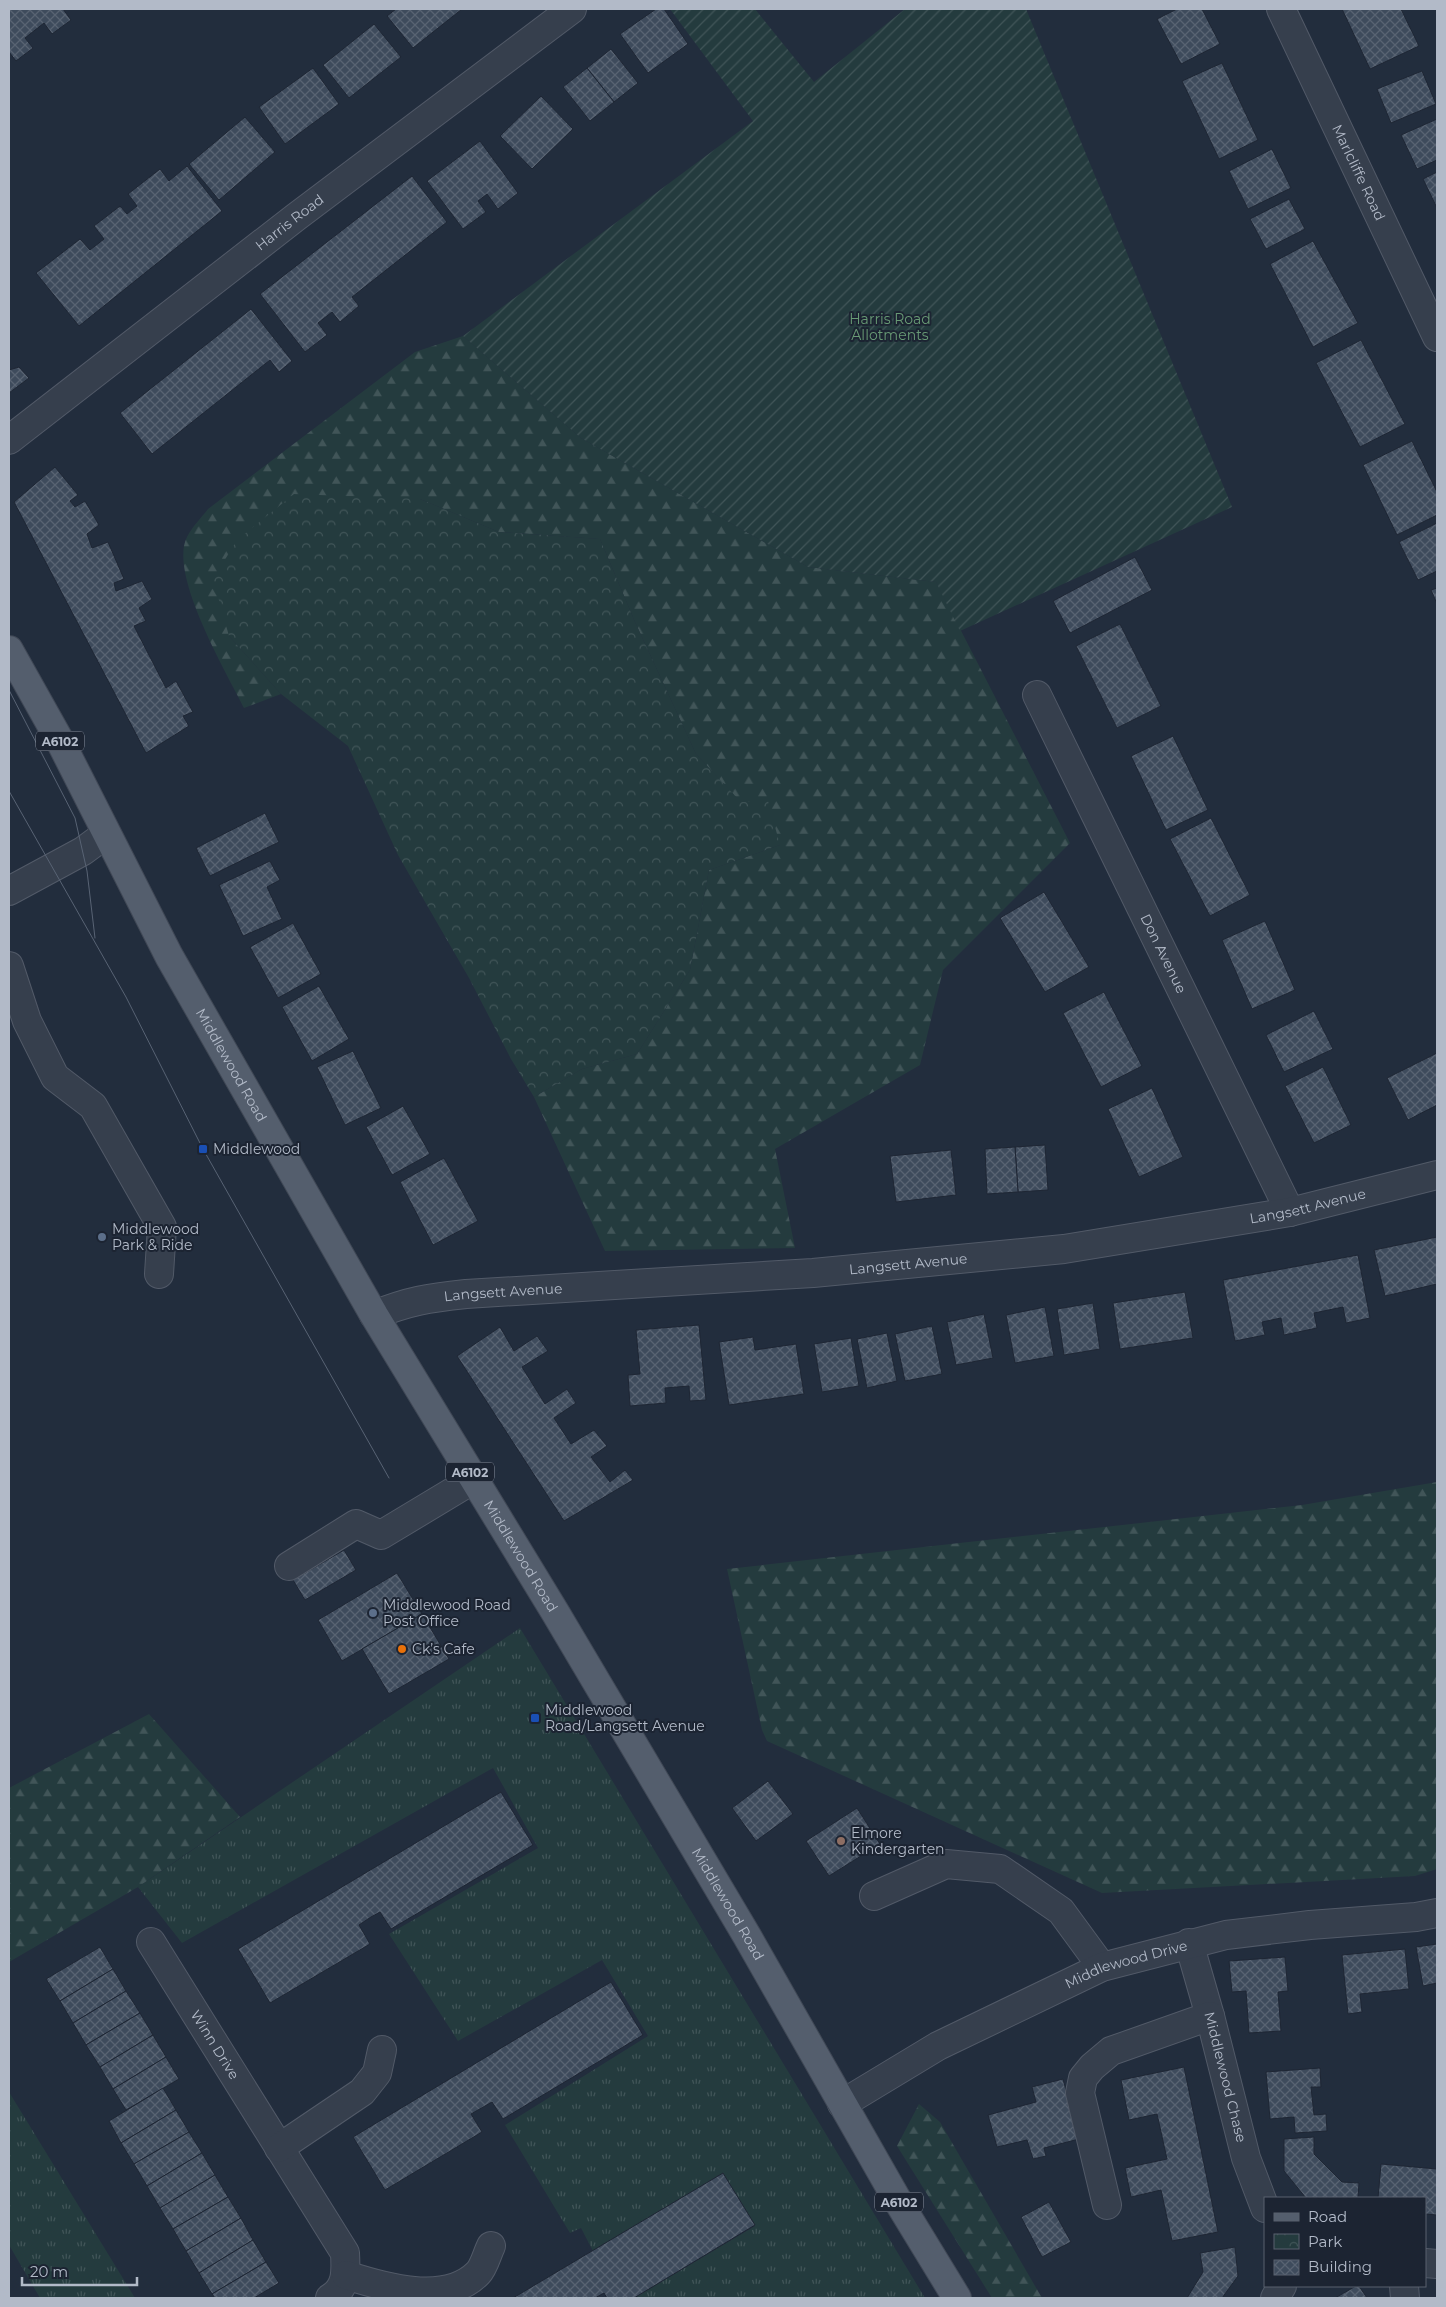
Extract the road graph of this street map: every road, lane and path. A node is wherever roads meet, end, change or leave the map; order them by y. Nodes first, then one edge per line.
1 (572, 9) edge
2 (1281, 9) edge
3 (1437, 337) edge
4 (9, 440) edge
5 (9, 650) edge
6 (1037, 695) dead end
7 (106, 834) junction
8 (9, 891) edge
9 (9, 966) edge
10 (1437, 1175) edge
11 (1290, 1212) junction
12 (159, 1274) dead end
13 (374, 1315) junction
14 (474, 1479) junction
15 (289, 1566) dead end
16 (874, 1896) dead end
17 (1437, 1913) edge
18 (151, 1942) dead end
19 (1189, 1943) junction
20 (1102, 1967) junction
21 (1210, 2016) junction
22 (382, 2050) dead end
23 (842, 2104) junction
24 (279, 2148) junction
25 (1107, 2205) dead end
26 (1264, 2205) edge
27 (491, 2246) dead end
28 (346, 2275) junction
29 (1281, 2287) edge
30 (330, 2298) edge
31 (958, 2298) edge
32 (1275, 2298) edge

1 - 4 street, Harris Road
2 - 3 street, Marlcliffe Road
5 - 7 main road, Middlewood Road / A6102
6 - 11 street, Don Avenue
7 - 8 street
7 - 13 main road, Middlewood Road / A6102
9 - 12 street
10 - 11 street, Langsett Avenue
11 - 13 street, Langsett Avenue
13 - 14 main road, Middlewood Road / A6102
14 - 15 street
14 - 23 main road, Middlewood Road / A6102
16 - 20 street
17 - 19 street, Middlewood Drive
18 - 24 street, Winn Drive
19 - 20 street, Middlewood Drive
19 - 21 street, Middlewood Chase
20 - 23 street, Middlewood Drive
21 - 25 street
21 - 26 street, Middlewood Chase
22 - 24 street
23 - 31 main road, Middlewood Road / A6102
24 - 28 street, Winn Drive
27 - 28 street
28 - 30 street
29 - 32 street

